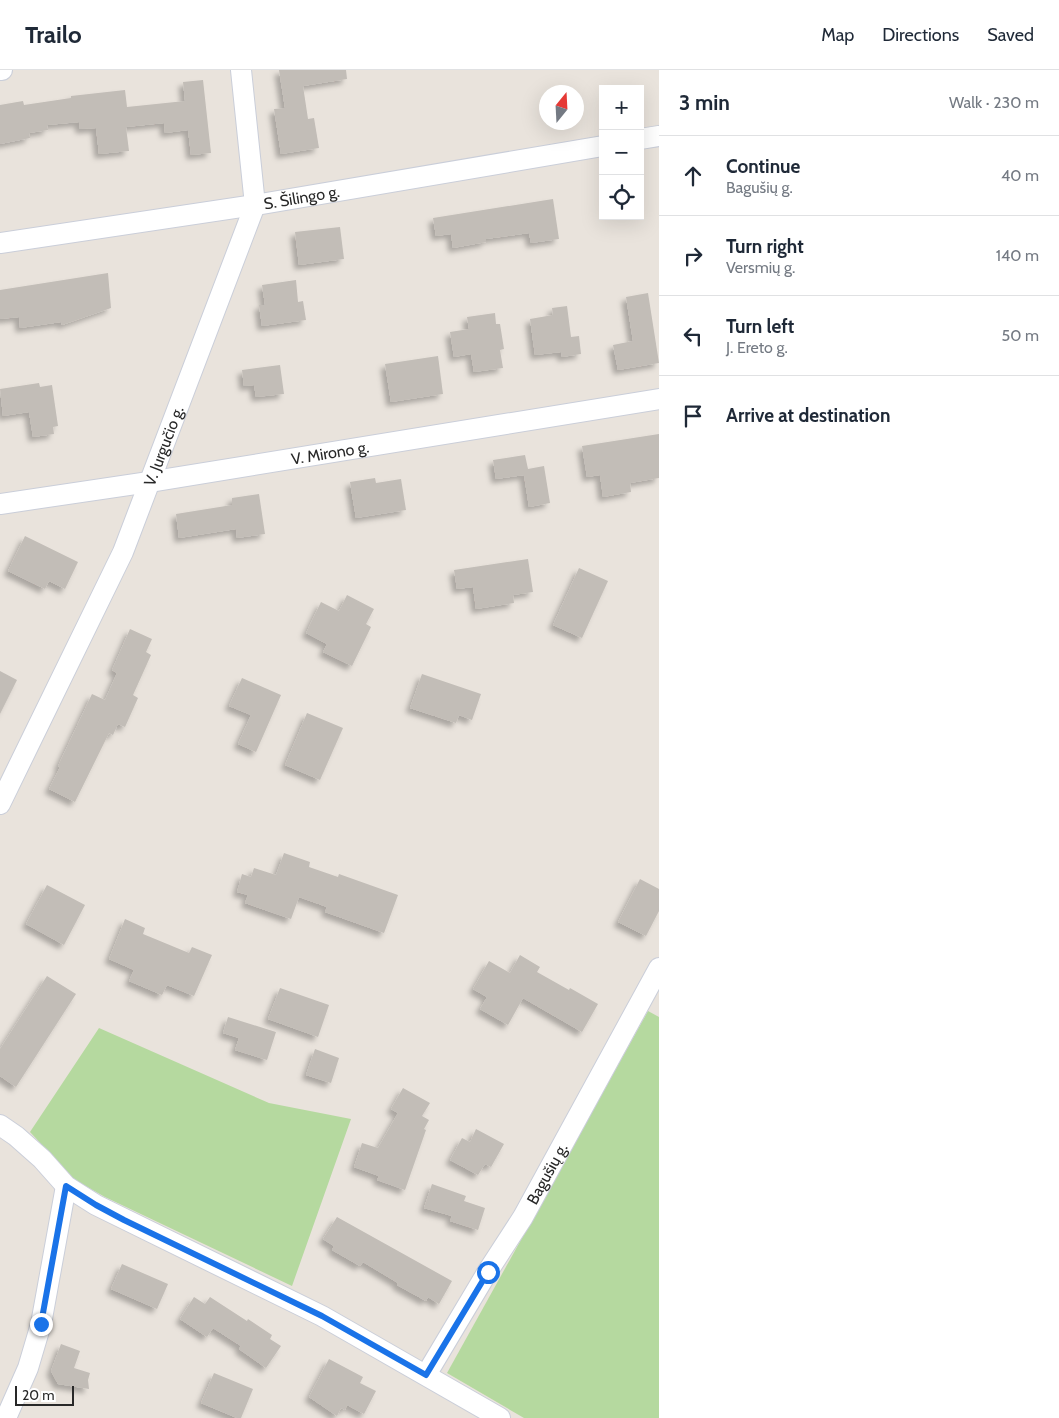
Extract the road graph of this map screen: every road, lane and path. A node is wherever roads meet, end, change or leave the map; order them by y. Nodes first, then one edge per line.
1 (241, 70) edge
2 (659, 136) edge
3 (644, 138) edge
4 (599, 147) edge
5 (255, 205) junction
6 (0, 243) edge
7 (659, 399) edge
8 (149, 482) junction
9 (0, 504) edge
10 (0, 804) edge
11 (659, 968) edge
12 (652, 998) edge
13 (0, 1125) edge
14 (66, 1186) junction
15 (426, 1375) junction
16 (6, 1418) edge
17 (500, 1418) edge

1 - 5 street, V. Jurgučio g.
2 - 3 street
4 - 5 street, S. Šilingo g.
5 - 6 street, S. Šilingo g.
5 - 8 street, V. Jurgučio g.
7 - 8 street, V. Mirono g.
8 - 9 street, V. Mirono g.
8 - 10 street, V. Jurgučio g.
11 - 12 street, Bagušių g.
12 - 15 street, Bagušių g.
13 - 14 street
14 - 15 street
14 - 16 street
15 - 17 street

